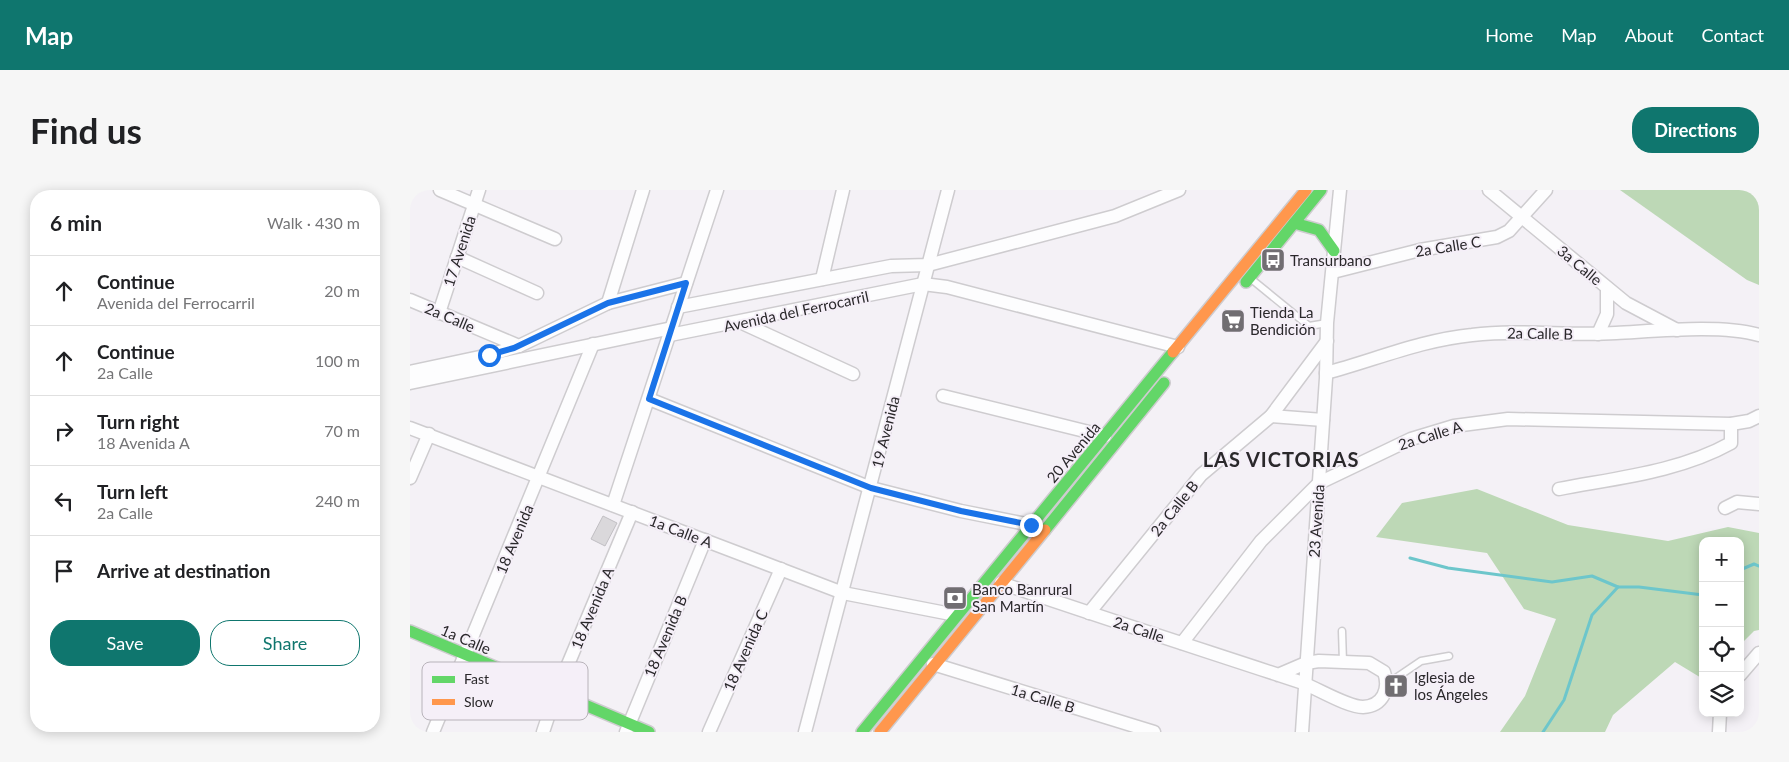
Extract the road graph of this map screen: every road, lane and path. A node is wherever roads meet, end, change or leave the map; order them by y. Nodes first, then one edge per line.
1 (440, 190) edge
2 (479, 190) edge
3 (644, 190) edge
4 (717, 190) edge
5 (843, 190) edge
6 (948, 190) edge
7 (1179, 190) edge
8 (1306, 190) edge
9 (1321, 190) edge
10 (1340, 190) edge
11 (1490, 190) edge
12 (1546, 190) edge
13 (474, 204) junction
14 (1522, 216) junction
15 (1294, 223) junction
16 (556, 239) dead end
17 (1334, 251) junction
18 (457, 257) junction
19 (928, 265) junction
20 (1333, 272) junction
21 (822, 278) junction
22 (1249, 278) junction
23 (686, 283) junction
24 (923, 284) junction
25 (1607, 288) junction
26 (537, 293) dead end
27 (410, 300) edge
28 (608, 303) junction
29 (678, 306) junction
30 (440, 313) junction
31 (742, 323) junction
32 (1327, 323) junction
33 (1678, 330) junction
34 (671, 332) junction
35 (1598, 334) junction
36 (1759, 335) edge
37 (1327, 341) junction
38 (593, 344) junction
39 (519, 346) junction
40 (1184, 351) junction
41 (410, 372) edge
42 (1172, 372) dead end
43 (1326, 373) junction
44 (853, 374) dead end
45 (410, 384) edge
46 (943, 396) dead end
47 (649, 399) junction
48 (1271, 416) junction
49 (1759, 416) edge
50 (1323, 420) junction
51 (1731, 424) junction
52 (410, 428) edge
53 (429, 434) junction
54 (1105, 436) junction
55 (540, 477) junction
56 (410, 478) edge
57 (1319, 483) junction
58 (871, 488) junction
59 (1558, 489) dead end
60 (1759, 504) edge
61 (613, 505) junction
62 (1725, 508) dead end
63 (632, 512) junction
64 (1031, 525) junction
65 (705, 540) junction
66 (781, 569) junction
67 (1001, 583) junction
68 (844, 594) junction
69 (1088, 613) junction
70 (956, 615) junction
71 (410, 631) edge
72 (1342, 631) dead end
73 (1182, 644) junction
74 (1759, 653) edge
75 (466, 655) junction
76 (1449, 656) dead end
77 (463, 662) edge
78 (483, 662) edge
79 (569, 662) edge
80 (1343, 662) junction
81 (1306, 663) junction
82 (933, 664) junction
83 (1743, 672) edge
84 (1278, 675) junction
85 (1305, 684) junction
86 (1387, 684) junction
87 (588, 709) edge
88 (1720, 717) edge
89 (438, 720) edge
90 (547, 720) edge
91 (627, 728) edge
92 (433, 732) edge
93 (543, 732) edge
94 (649, 732) edge
95 (709, 732) edge
96 (805, 732) edge
97 (862, 732) edge
98 (881, 732) edge
99 (1154, 732) edge
100 (1302, 732) edge
101 (1719, 732) edge

1 - 13 street
2 - 13 street, 17 Avenida
3 - 28 street
4 - 23 street
5 - 21 street
6 - 19 street, 19 Avenida
7 - 19 street, Avenida del Ferrocarril
8 - 40 street, 20 Avenida
9 - 15 street, 20 Avenida
10 - 17 street, 23 Avenida
11 - 14 street, 3a Calle
12 - 14 street, 2a Calle C
13 - 16 street
13 - 18 street, 17 Avenida
14 - 20 street, 2a Calle C
14 - 25 street, 3a Calle
15 - 17 street
15 - 22 street, 20 Avenida
17 - 20 street, 23 Avenida
18 - 26 street
18 - 30 street, 17 Avenida
19 - 21 street, Avenida del Ferrocarril
19 - 24 street, 19 Avenida
20 - 32 street, 23 Avenida
21 - 29 street, Avenida del Ferrocarril
22 - 32 lane
22 - 40 street, 20 Avenida
23 - 28 street
23 - 29 street
24 - 31 street, Avenida del Ferrocarril
24 - 40 street
24 - 58 street, 19 Avenida
25 - 33 street, 3a Calle
25 - 35 street
27 - 30 street, 2a Calle
28 - 39 street
29 - 34 street
30 - 39 street, 2a Calle
31 - 34 street, Avenida del Ferrocarril
31 - 44 street
32 - 37 street, 23 Avenida
33 - 35 street, 2a Calle B
33 - 36 street, 2a Calle B
34 - 38 street, Avenida del Ferrocarril
34 - 47 street
35 - 43 street, 2a Calle B
37 - 43 street, 23 Avenida
37 - 48 street, 2a Calle B
38 - 45 street, Avenida del Ferrocarril
38 - 55 street, 18 Avenida
39 - 41 street
40 - 54 street, 20 Avenida
42 - 67 street, 20 Avenida
43 - 50 street, 23 Avenida
46 - 54 street
47 - 58 street
47 - 61 street
48 - 50 street
48 - 69 street, 2a Calle B
49 - 51 street, 2a Calle A
50 - 57 street, 23 Avenida
51 - 57 street, 2a Calle A
51 - 59 street
52 - 53 street, 1a Calle A
53 - 55 street, 1a Calle A
53 - 56 street
54 - 64 street, 20 Avenida
55 - 61 street, 1a Calle A
55 - 75 street, 18 Avenida
57 - 73 street, 2a Calle A
57 - 81 street, 23 Avenida
58 - 64 street
58 - 68 street, 19 Avenida
60 - 62 street
61 - 63 street, 1a Calle A
63 - 65 street, 1a Calle A
63 - 79 street, 18 Avenida A
64 - 70 street, 20 Avenida
65 - 66 street, 1a Calle A
65 - 91 street, 18 Avenida B
66 - 68 street, 1a Calle A
66 - 95 street, 18 Avenida C
67 - 69 street, 2a Calle
67 - 82 street, 20 Avenida
68 - 70 street, 1a Calle A
68 - 96 street, 19 Avenida
69 - 73 street, 2a Calle
70 - 97 street, 20 Avenida
71 - 75 street, 1a Calle
72 - 80 lane
73 - 84 street, 2a Calle
74 - 83 street
75 - 77 street, 18 Avenida
75 - 78 street, 1a Calle
76 - 86 lane
80 - 81 street
80 - 86 street
81 - 84 street
81 - 85 street, 23 Avenida
82 - 98 street, 20 Avenida
82 - 99 street, 1a Calle B
84 - 85 street, 2a Calle
85 - 86 street, 2a Calle
85 - 100 street, 23 Avenida
87 - 91 street, 1a Calle
88 - 101 street
89 - 92 street, 18 Avenida
90 - 93 street, 18 Avenida A
91 - 94 street, 1a Calle

